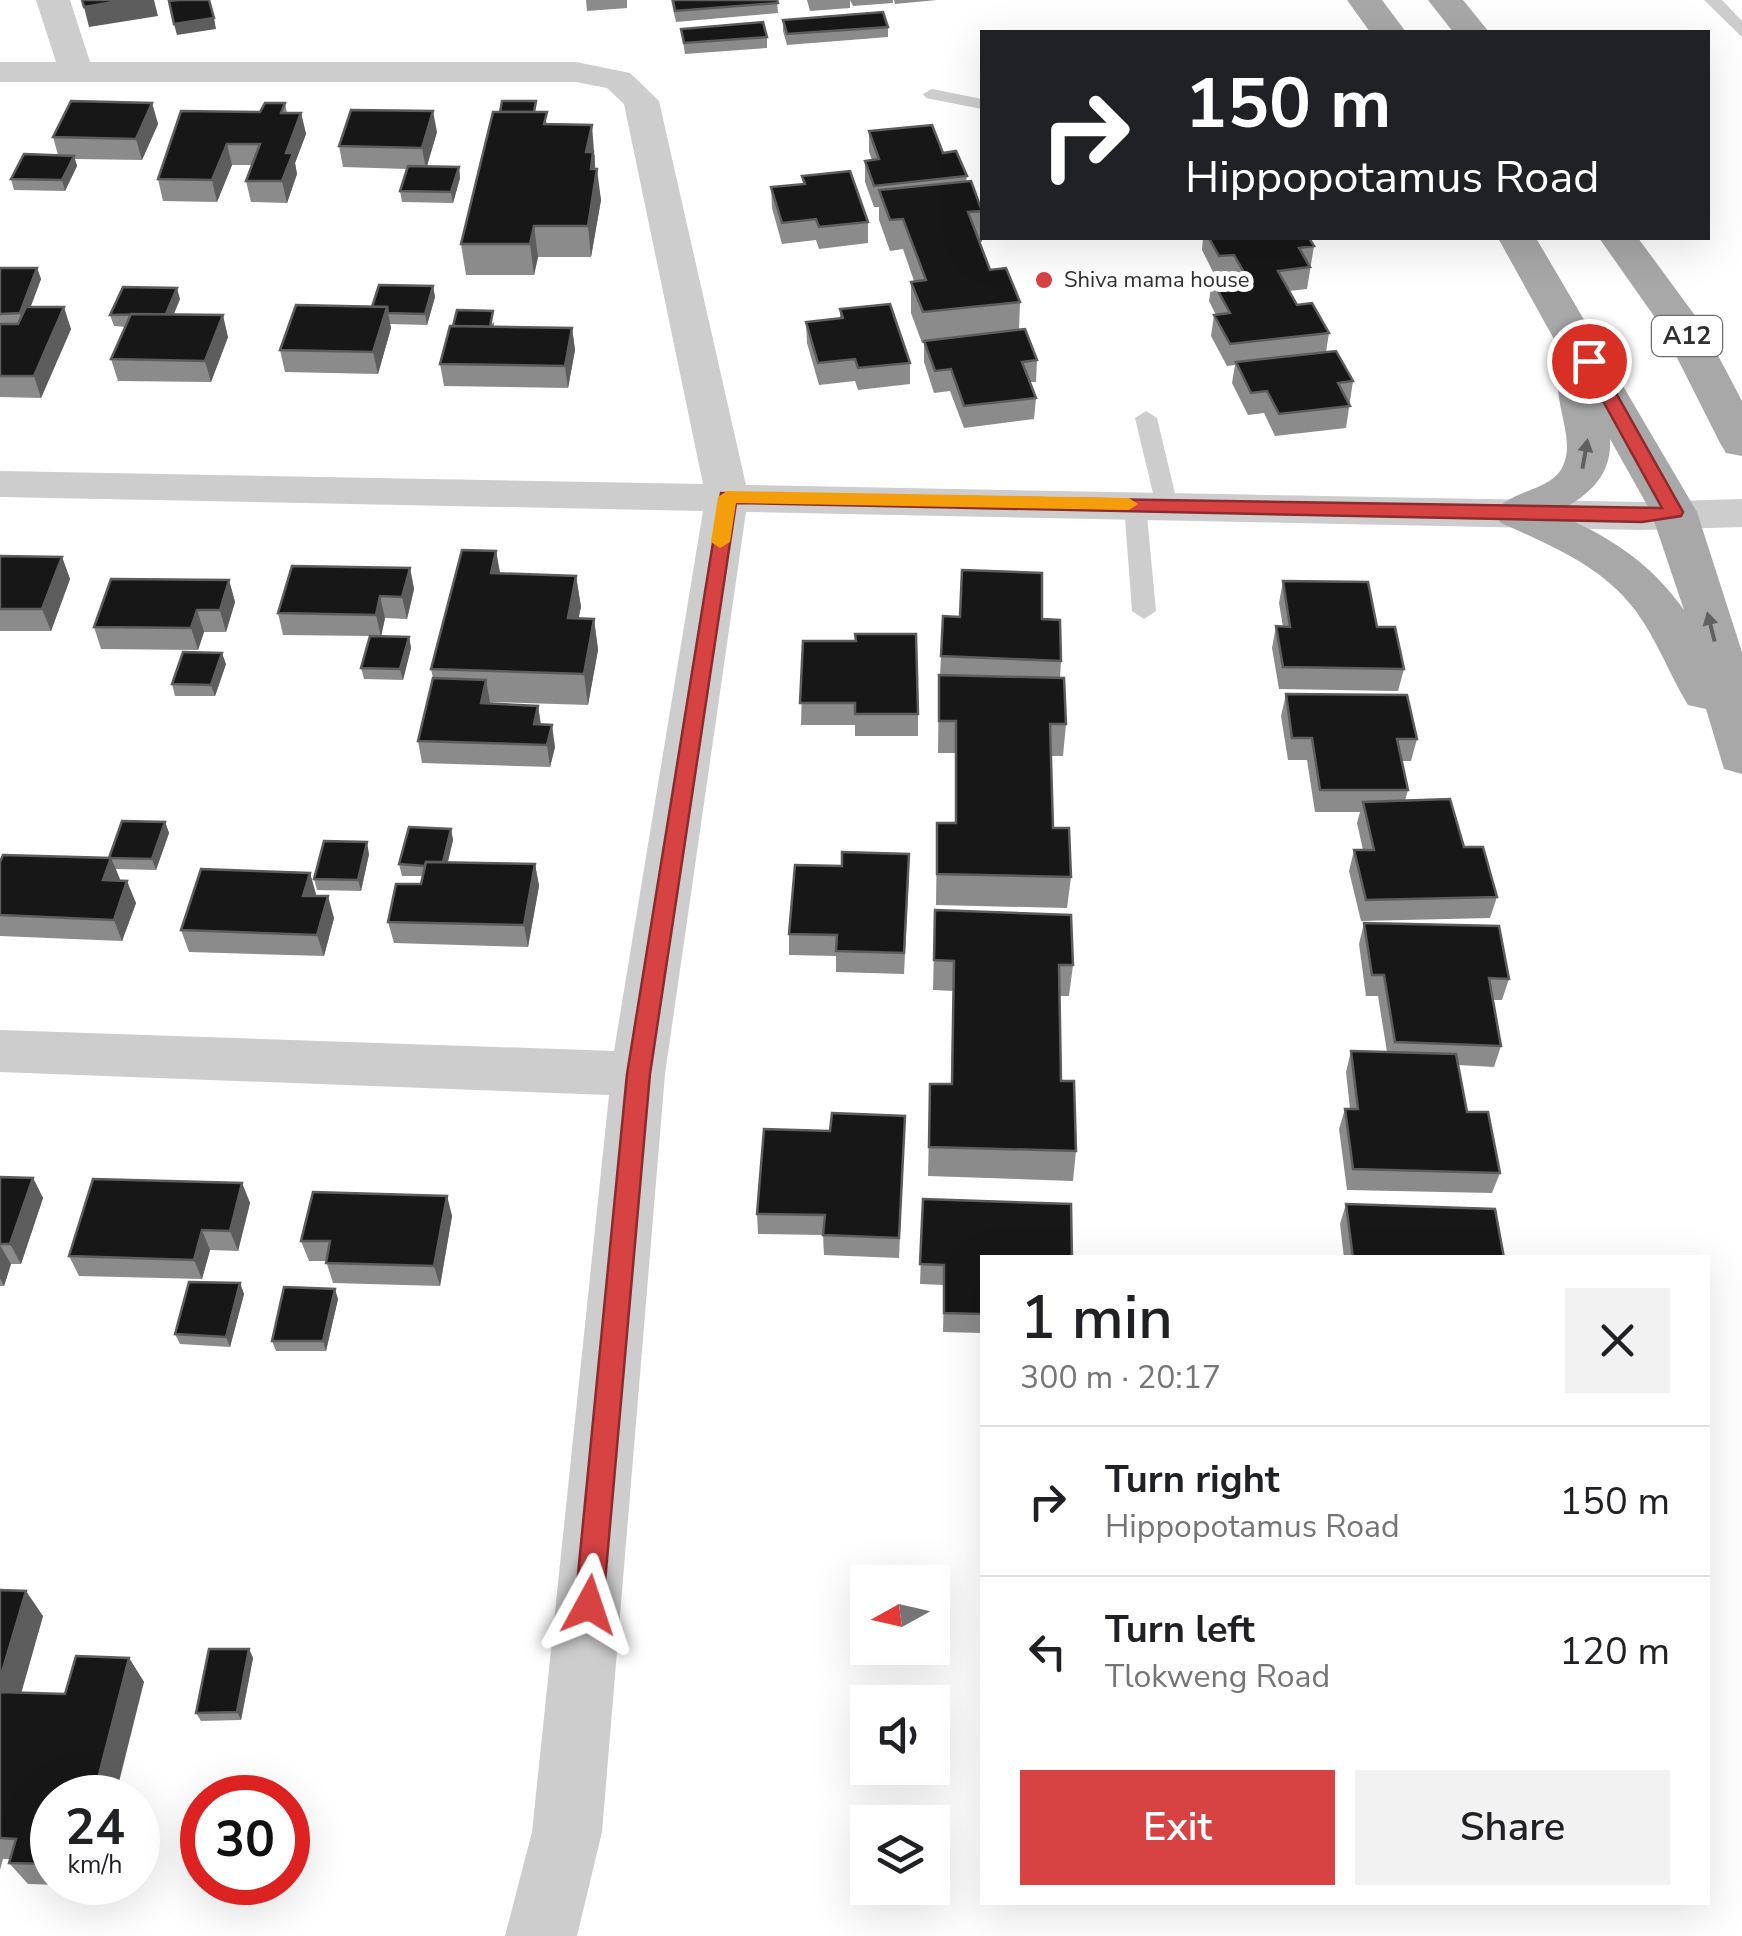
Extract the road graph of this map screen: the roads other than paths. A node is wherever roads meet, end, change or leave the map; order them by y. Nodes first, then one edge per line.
1 (53, 0) edge
2 (1364, 0) edge
3 (1445, 0) edge
4 (1713, 0) edge
5 (1386, 30) edge
6 (1469, 30) edge
7 (1742, 32) edge
8 (0, 72) edge
9 (77, 74) junction
10 (932, 94) dead end
11 (980, 104) edge
12 (1518, 240) edge
13 (1619, 240) edge
14 (1557, 302) junction
15 (1681, 325) junction
16 (1742, 380) edge
17 (1146, 418) dead end
18 (1742, 443) edge
19 (0, 484) edge
20 (727, 497) junction
21 (1151, 505) junction
22 (1674, 512) junction
23 (1516, 513) junction
24 (1742, 513) edge
25 (1144, 612) dead end
26 (1742, 756) edge
27 (1742, 766) edge
28 (0, 1051) edge
29 (638, 1074) junction
30 (541, 1936) edge

1 - 9 street
2 - 5 main road
3 - 6 main road
4 - 7 lane
8 - 9 street
9 - 20 street
10 - 11 lane
12 - 14 main road
13 - 15 main road, A12
14 - 22 main road
23 -> 14 main road
15 - 16 main road
15 - 18 main road, A12
17 - 21 lane
19 - 20 street
20 - 21 street
20 - 29 street
21 - 23 street
21 - 25 lane
22 - 23 street
22 - 24 street
26 -> 22 main road
23 - 27 main road
28 - 29 street
29 - 30 street

